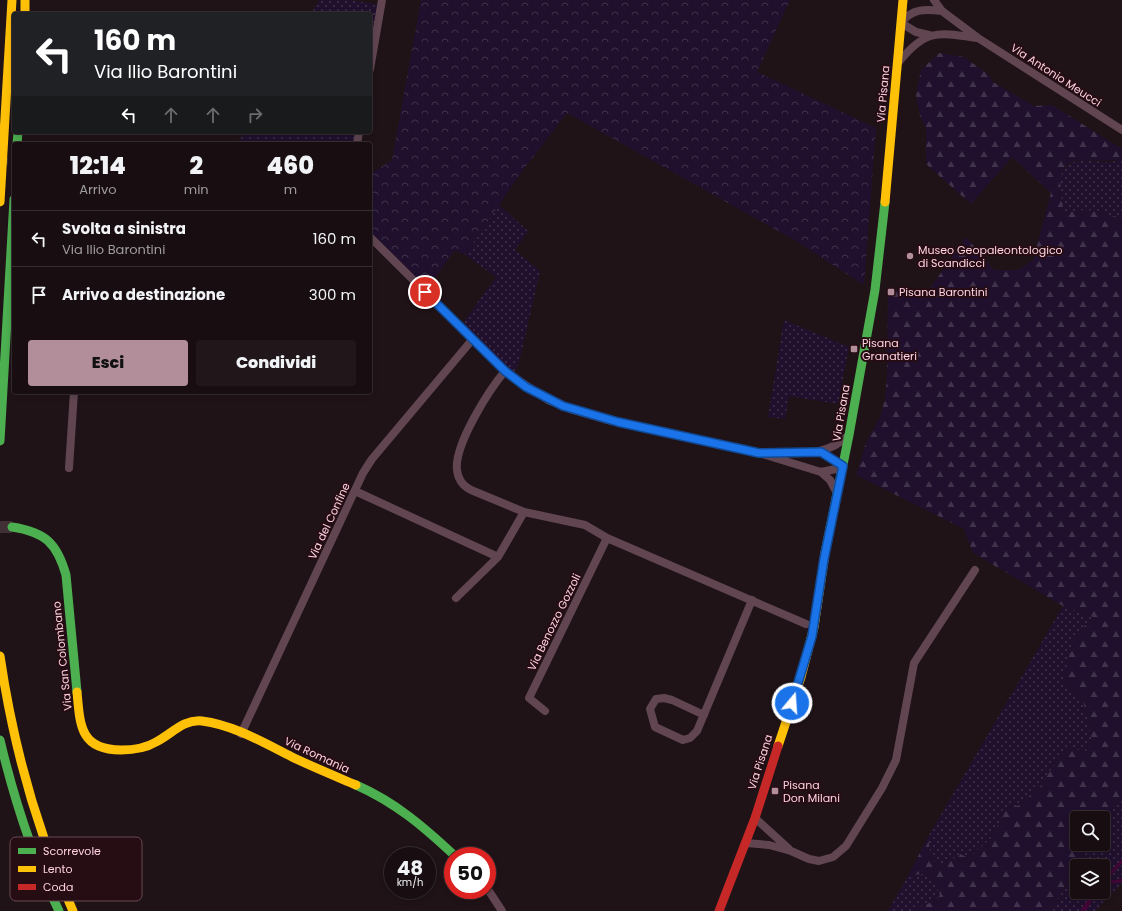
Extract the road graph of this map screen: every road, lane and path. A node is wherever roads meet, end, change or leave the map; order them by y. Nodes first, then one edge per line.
1 (12, 0) edge
2 (25, 0) edge
3 (382, 0) edge
4 (903, 0) edge
5 (934, 0) edge
6 (942, 11) junction
7 (25, 12) edge
8 (901, 23) junction
9 (929, 35) junction
10 (978, 38) junction
11 (372, 58) edge
12 (898, 63) junction
13 (1122, 130) edge
14 (0, 202) edge
15 (12, 234) edge
16 (372, 239) edge
17 (472, 340) junction
18 (505, 371) junction
19 (74, 394) edge
20 (849, 435) junction
21 (0, 441) edge
22 (821, 452) junction
23 (759, 453) junction
24 (843, 466) junction
25 (69, 468) dead end
26 (820, 472) junction
27 (354, 491) junction
28 (837, 493) junction
29 (524, 512) junction
30 (12, 527) tunnel mouth
31 (607, 538) junction
32 (498, 557) junction
33 (975, 570) dead end
34 (456, 598) dead end
35 (752, 600) junction
36 (806, 624) dead end
37 (0, 656) edge
38 (545, 711) dead end
39 (704, 715) junction
40 (241, 734) junction
41 (0, 740) edge
42 (157, 742) joint
43 (755, 818) junction
44 (28, 837) edge
45 (42, 837) edge
46 (746, 843) junction
47 (445, 847) edge
48 (791, 851) junction
49 (494, 899) edge
50 (54, 901) edge
51 (68, 901) edge
52 (59, 911) edge
53 (73, 911) edge
54 (502, 911) edge
55 (719, 911) edge

1 - 14 main road
2 - 7 main road
3 - 11 street
4 - 8 main road, Via Pisana
5 - 6 street, Via Antonio Meucci
6 - 8 street
6 - 10 street, Via Antonio Meucci
8 - 9 street, Via Antonio Meucci
8 - 12 main road, Via Pisana
9 - 10 street, Via Antonio Meucci
9 - 12 street
10 - 13 street, Via Antonio Meucci
12 - 20 main road, Via Pisana
15 - 21 main road
16 - 17 street
17 - 18 street
17 - 27 street, Via del Confine
18 - 23 street
18 - 29 street
19 - 25 street
20 - 22 street
20 - 24 main road, Via Pisana
22 - 23 street
22 - 24 street
23 - 26 street
24 - 26 street
24 - 28 main road, Via Pisana
26 - 28 street
27 - 32 street
27 - 40 street, Via del Confine
28 - 43 main road, Via Pisana
29 - 31 street
29 - 32 street
30 - 42 main road, Via San Colombano
31 - 35 street
31 - 38 street, Via Benozzo Gozzoli
32 - 34 street
33 - 48 street
35 - 36 street
35 - 39 street
37 - 45 main road
39 - 39 street
40 - 42 main road, Via Romania
40 - 47 main road, Via Romania
41 - 44 main road
43 - 46 main road, Via Pisana
43 - 48 street
46 - 48 street
46 - 55 main road, Via Pisana
49 - 54 street
50 - 52 main road
51 - 53 main road

